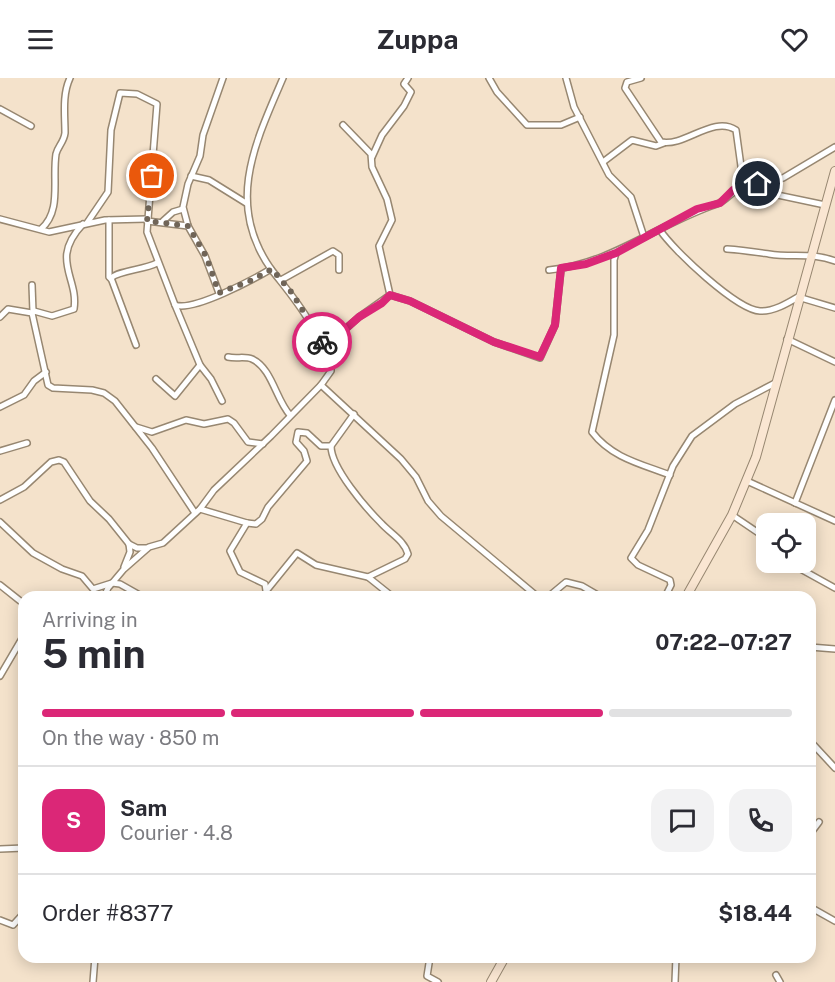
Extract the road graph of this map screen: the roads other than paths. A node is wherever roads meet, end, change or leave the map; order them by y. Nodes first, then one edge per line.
1 (70, 78) edge
2 (223, 78) edge
3 (282, 78) edge
4 (408, 78) edge
5 (489, 78) edge
6 (566, 78) edge
7 (641, 78) edge
8 (0, 109) edge
9 (579, 117) junction
10 (343, 125) dead end
11 (31, 126) dead end
12 (664, 143) junction
13 (835, 147) edge
14 (372, 157) junction
15 (603, 162) junction
16 (835, 171) edge
17 (191, 176) junction
18 (744, 188) junction
19 (246, 203) junction
20 (825, 205) junction
21 (183, 209) junction
22 (0, 219) edge
23 (109, 220) junction
24 (147, 220) junction
25 (163, 221) junction
26 (85, 224) junction
27 (188, 226) junction
28 (41, 229) junction
29 (660, 230) junction
30 (644, 237) junction
31 (727, 249) dead end
32 (616, 253) junction
33 (812, 254) junction
34 (835, 261) edge
35 (157, 262) junction
36 (561, 268) junction
37 (272, 269) junction
38 (339, 270) dead end
39 (549, 270) dead end
40 (111, 279) junction
41 (281, 279) junction
42 (32, 285) dead end
43 (219, 293) junction
44 (390, 295) junction
45 (798, 297) junction
46 (175, 305) junction
47 (835, 308) edge
48 (33, 312) junction
49 (0, 317) edge
50 (787, 339) junction
51 (136, 345) dead end
52 (325, 347) junction
53 (228, 357) dead end
54 (835, 363) edge
55 (200, 365) junction
56 (46, 372) junction
57 (156, 380) dead end
58 (777, 382) junction
59 (321, 385) junction
60 (835, 400) edge
61 (222, 401) dead end
62 (0, 407) edge
63 (354, 414) junction
64 (290, 415) junction
65 (134, 426) junction
66 (27, 443) dead end
67 (263, 444) junction
68 (331, 447) junction
69 (0, 451) edge
70 (670, 475) junction
71 (747, 482) junction
72 (0, 500) edge
73 (795, 503) junction
74 (198, 511) junction
75 (732, 515) junction
76 (835, 520) edge
77 (0, 522) edge
78 (247, 523) junction
79 (6, 528) junction
80 (756, 531) edge
81 (0, 534) edge
82 (129, 544) junction
83 (149, 548) junction
84 (124, 568) junction
85 (808, 573) edge
86 (368, 577) junction
87 (112, 583) junction
88 (0, 585) edge
89 (835, 588) edge
90 (267, 590) joint
91 (107, 591) edge
92 (132, 591) edge
93 (386, 591) edge
94 (531, 591) edge
95 (555, 591) edge
96 (591, 591) edge
97 (668, 591) edge
98 (689, 591) edge
99 (18, 599) edge
100 (18, 645) edge
101 (816, 647) edge
102 (835, 649) edge
103 (0, 676) edge
104 (816, 747) edge
105 (835, 768) edge
106 (819, 822) dead end
107 (816, 826) edge
108 (18, 848) edge
109 (0, 849) edge
110 (816, 910) edge
111 (0, 920) edge
112 (18, 920) edge
113 (835, 921) edge
114 (95, 963) edge
115 (429, 963) edge
116 (502, 963) edge
117 (676, 963) edge
118 (776, 975) dead end
119 (93, 982) edge
120 (438, 982) edge
121 (491, 982) edge
122 (675, 982) edge
123 (780, 982) edge

1 - 28 street
2 - 17 street
3 - 19 street
4 - 14 street
5 - 9 street
6 - 9 street
7 - 12 street
8 - 11 street
9 - 15 street
10 - 14 street
12 - 15 street
12 - 18 street
13 - 18 street
14 - 44 street
15 - 30 street
16 - 20 main road
17 - 19 street
17 - 21 street
18 - 20 street
18 - 29 street
19 - 37 street
20 - 33 main road
21 - 25 street
21 - 27 street
22 - 28 street
23 - 24 street
23 - 26 street
23 - 40 street
24 - 25 street
24 - 26 street
24 - 35 street
25 - 27 street
26 - 28 street
26 - 48 street
27 - 43 street
29 - 30 street
29 - 45 street
30 - 32 street
31 - 33 street
32 - 36 street
32 - 70 street
33 - 34 street
33 - 45 main road
35 - 40 street
35 - 46 street
36 - 39 street
36 - 44 street
37 - 41 street
37 - 43 street
38 - 41 street
40 - 51 street
41 - 52 street
42 - 48 street
43 - 46 street
44 - 52 street
45 - 47 street
45 - 50 main road
46 - 55 street
48 - 49 street
48 - 56 street
50 - 54 street
50 - 58 main road
52 - 59 street
53 - 64 street
55 - 57 street
55 - 61 street
56 - 62 street
56 - 65 street
58 - 70 street
58 - 71 main road
59 - 63 street
59 - 64 street
60 - 73 street
63 - 68 street
63 - 94 street
64 - 67 street
65 - 67 street
65 - 74 street
66 - 69 street
67 - 74 street
68 - 78 street
68 - 86 street
70 - 97 street
71 - 73 street
71 - 75 main road
72 - 82 street
73 - 76 street
74 - 78 street
74 - 83 street
75 - 80 street
75 - 98 main road
77 - 79 street
78 - 90 street
79 - 81 street
79 - 87 street
82 - 83 street
82 - 84 street
83 - 84 street
84 - 87 street
85 - 89 street
86 - 90 street
86 - 93 street
87 - 91 street
87 - 92 street
88 - 99 street
95 - 96 street
100 - 103 street
101 - 102 street
104 - 105 street
106 - 107 street
108 - 109 street
110 - 113 street
111 - 112 street
114 - 119 street
115 - 120 street
116 - 121 main road
117 - 122 street
118 - 123 street

